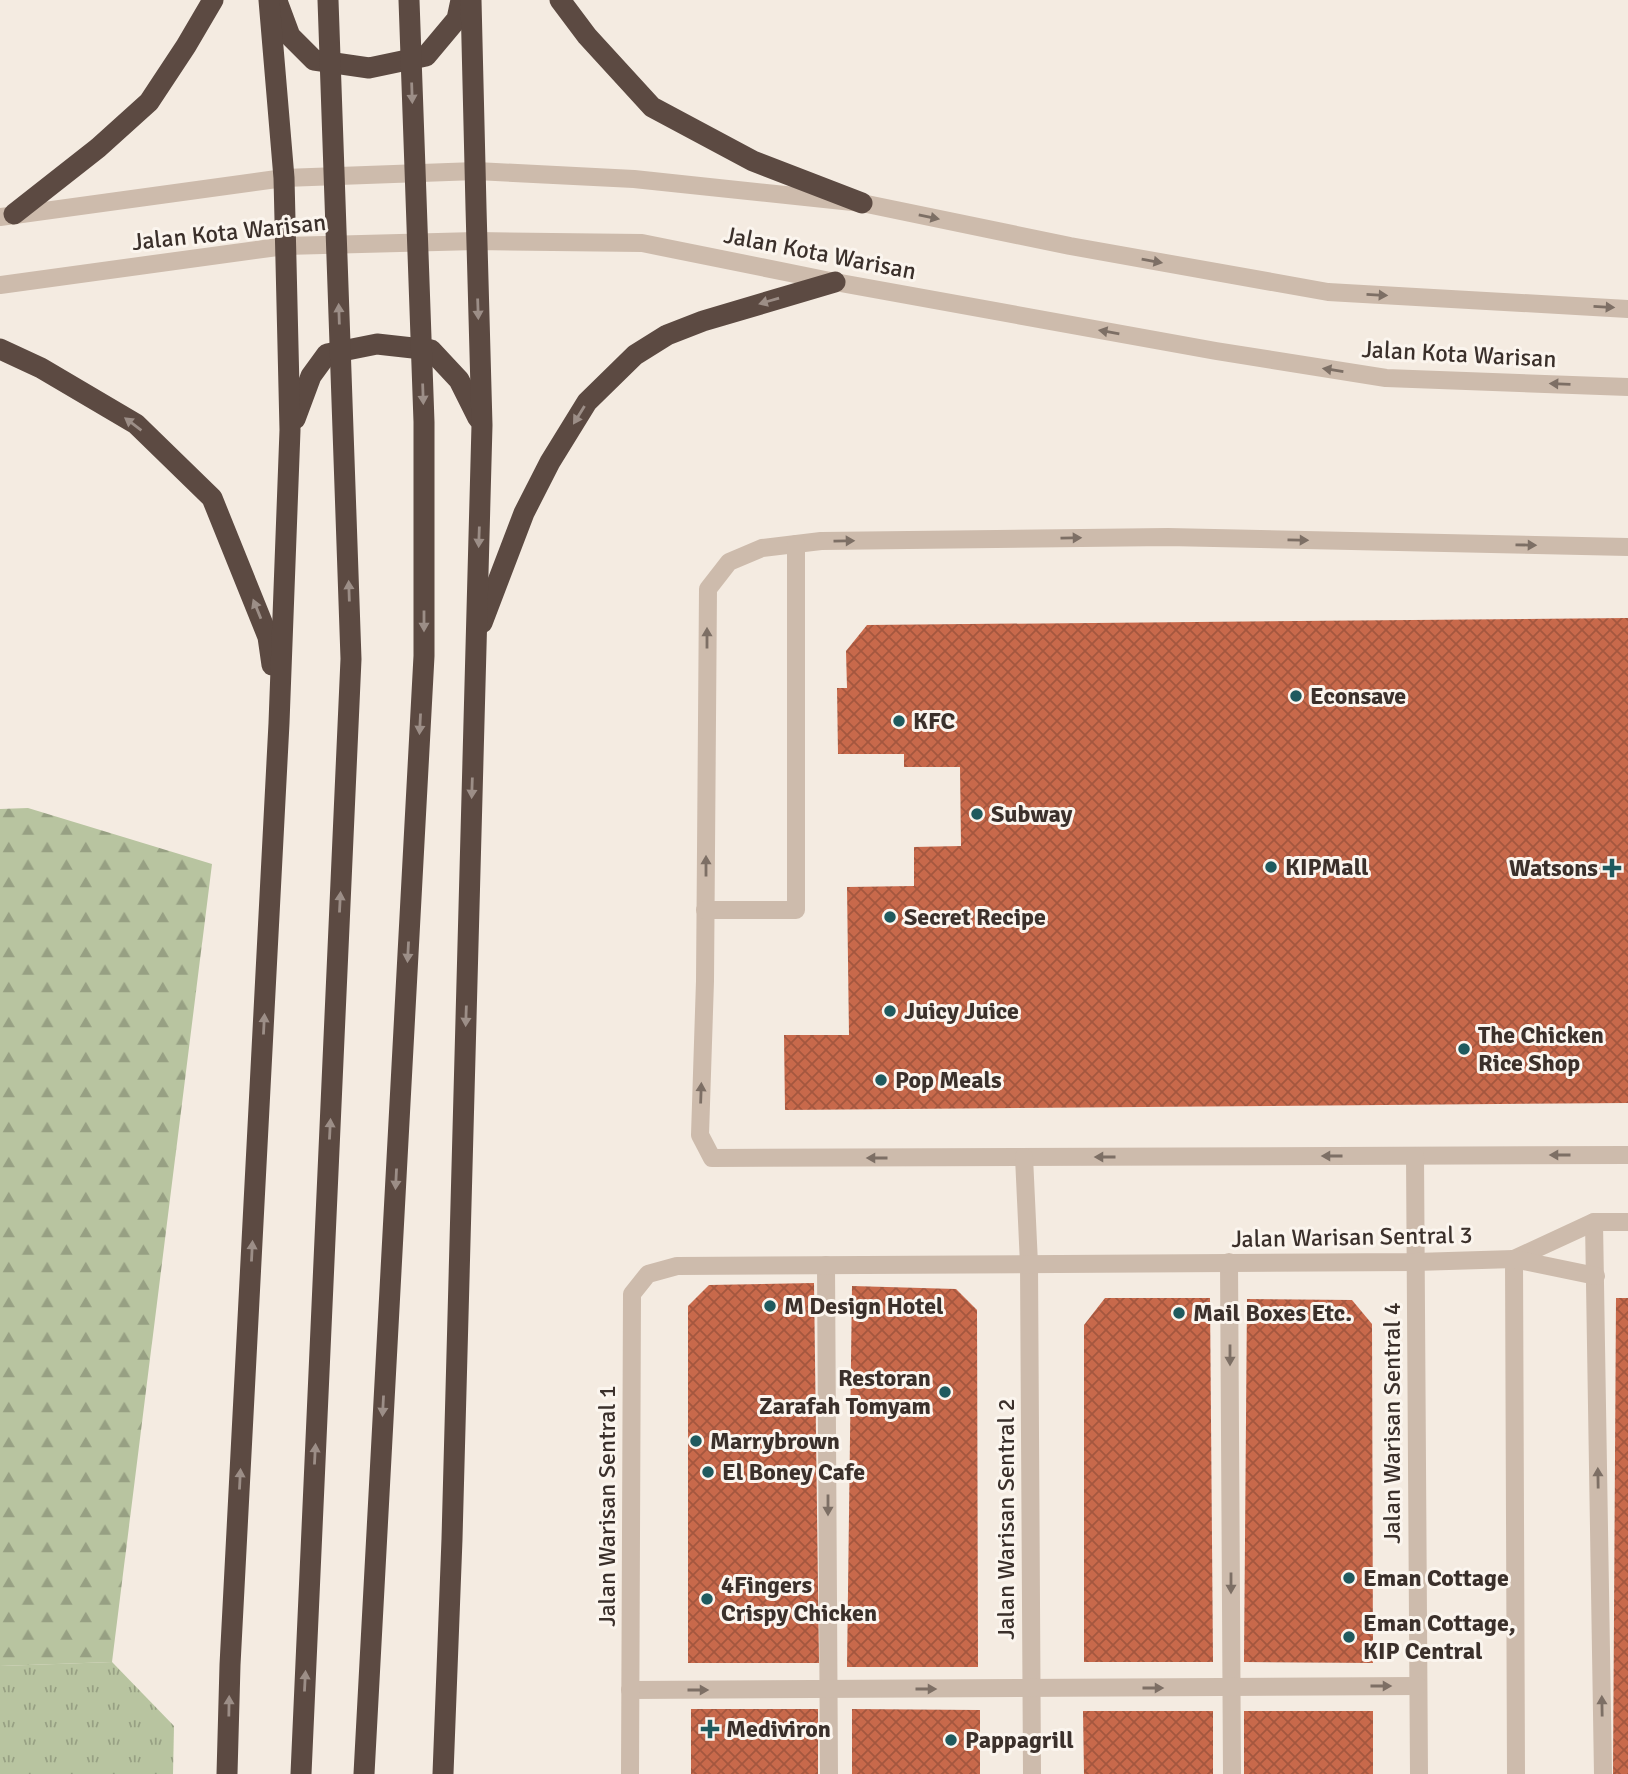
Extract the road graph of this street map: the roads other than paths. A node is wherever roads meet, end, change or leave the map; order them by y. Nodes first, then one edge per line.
1 (213, 0) edge
2 (269, 0) edge
3 (276, 0) edge
4 (328, 0) edge
5 (409, 0) edge
6 (461, 0) edge
7 (471, 0) edge
8 (560, 0) edge
9 (476, 171) junction
10 (284, 178) junction
11 (862, 203) junction
12 (7, 215) edge
13 (476, 241) junction
14 (285, 246) junction
15 (835, 282) junction
16 (0, 285) edge
17 (1628, 309) edge
18 (0, 349) edge
19 (1628, 387) edge
20 (482, 425) junction
21 (290, 430) junction
22 (796, 544) junction
23 (1628, 547) edge
24 (476, 639) junction
25 (279, 723) junction
26 (705, 911) junction
27 (1628, 1155) edge
28 (1415, 1156) junction
29 (1024, 1157) junction
30 (1594, 1222) junction
31 (1628, 1222) edge
32 (1514, 1259) junction
33 (1229, 1262) junction
34 (1416, 1262) junction
35 (1029, 1264) junction
36 (827, 1265) junction
37 (677, 1266) joint
38 (1595, 1276) junction
39 (1418, 1686) junction
40 (1231, 1687) junction
41 (1031, 1689) junction
42 (630, 1690) junction
43 (829, 1690) junction
44 (228, 1774) edge
45 (301, 1774) edge
46 (364, 1774) edge
47 (443, 1774) edge
48 (630, 1774) edge
49 (830, 1774) edge
50 (1032, 1774) edge
51 (1232, 1774) edge
52 (1419, 1774) edge
53 (1516, 1774) edge
54 (1603, 1774) edge

1 - 12 highway
2 - 10 highway
3 - 6 highway
45 -> 4 highway
5 -> 46 highway
7 - 9 highway
8 - 11 highway
9 - 10 street, Jalan Kota Warisan
9 - 11 street, Jalan Kota Warisan
9 - 13 highway
10 - 12 street, Jalan Kota Warisan
10 - 14 highway
11 -> 17 street, Jalan Kota Warisan
13 - 14 street, Jalan Kota Warisan
13 - 15 street, Jalan Kota Warisan
13 -> 20 highway
14 - 16 street, Jalan Kota Warisan
14 - 21 highway
19 -> 15 street, Jalan Kota Warisan
15 -> 24 highway
25 -> 18 highway
20 - 21 highway
20 -> 24 highway
21 - 25 highway
22 -> 23 street
26 -> 22 street
22 - 26 street
24 -> 47 highway
44 -> 25 highway
29 -> 26 street
27 -> 28 street
28 -> 29 street
28 - 34 street, Jalan Warisan Sentral 4
29 - 35 street, Jalan Warisan Sentral 2
30 - 31 street
30 - 32 street
30 - 38 street
32 - 34 street, Jalan Warisan Sentral 3
32 - 38 street
32 - 53 street
33 - 34 street, Jalan Warisan Sentral 3
33 - 35 street, Jalan Warisan Sentral 3
33 -> 40 street
34 - 39 street, Jalan Warisan Sentral 4
35 - 36 street, Jalan Warisan Sentral 3
35 - 41 street, Jalan Warisan Sentral 2
36 - 37 street, Jalan Warisan Sentral 3
36 -> 43 street
37 - 42 street, Jalan Warisan Sentral 1
54 -> 38 street
40 -> 39 street
39 - 52 street, Jalan Warisan Sentral 4
41 -> 40 street
40 - 51 street
43 -> 41 street
41 - 50 street, Jalan Warisan Sentral 2
42 -> 43 street
42 - 48 street, Jalan Warisan Sentral 1
43 - 49 street

